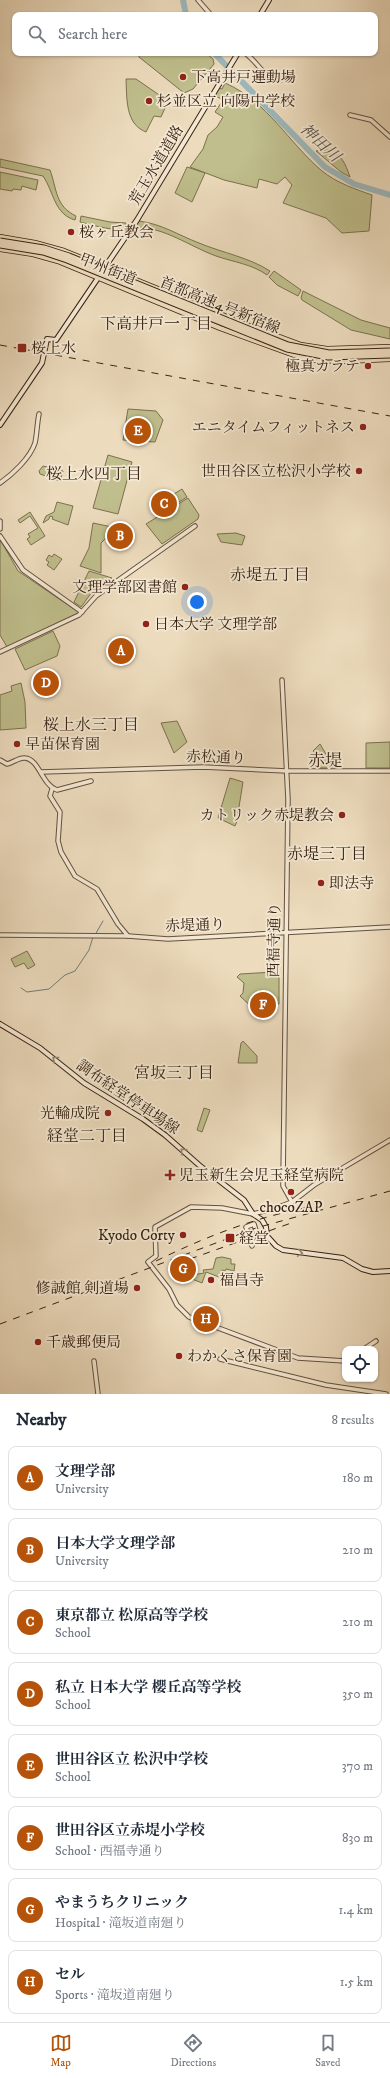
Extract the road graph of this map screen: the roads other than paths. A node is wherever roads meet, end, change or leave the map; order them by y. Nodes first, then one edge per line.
1 (198, 0) edge
2 (269, 0) edge
3 (208, 12) edge
4 (262, 12) edge
5 (236, 56) edge
6 (248, 56) edge
7 (288, 79) dead end
8 (350, 115) dead end
9 (390, 137) edge
10 (0, 237) edge
11 (0, 241) edge
12 (0, 245) edge
13 (0, 249) edge
14 (62, 250) junction
15 (78, 256) junction
16 (58, 261) junction
17 (105, 267) junction
18 (74, 268) junction
19 (98, 278) junction
20 (390, 347) edge
21 (390, 351) edge
22 (390, 355) edge
23 (390, 359) edge
24 (38, 414) dead end
25 (0, 425) edge
26 (0, 483) edge
27 (0, 521) edge
28 (195, 526) dead end
29 (0, 529) edge
30 (0, 536) edge
31 (82, 612) junction
32 (0, 652) edge
33 (282, 680) dead end
34 (0, 760) edge
35 (287, 771) junction
36 (390, 771) edge
37 (41, 772) junction
38 (91, 781) dead end
39 (52, 789) junction
40 (390, 927) edge
41 (286, 933) junction
42 (0, 935) edge
43 (128, 936) junction
44 (0, 1024) edge
45 (390, 1140) edge
46 (292, 1202) junction
47 (253, 1214) junction
48 (267, 1236) junction
49 (259, 1241) junction
50 (390, 1271) edge
51 (376, 1341) dead end
52 (368, 1346) edge
53 (220, 1359) dead end
54 (94, 1361) dead end
55 (342, 1361) edge
56 (98, 1394) edge
57 (386, 1394) edge

1 - 3 street
2 - 4 main road
5 - 17 main road, 荒玉水道道路
6 - 7 street
8 - 9 street
10 - 14 highway, 甲州街道
11 - 21 highway, 首都高速4号新宿線, bridge
12 - 22 highway, 首都高速4号新宿線, bridge
13 - 16 highway, 甲州街道
14 - 15 highway, 甲州街道
14 - 16 highway
15 - 17 highway, 甲州街道
15 - 18 highway
16 - 18 highway, 甲州街道
17 - 20 highway, 甲州街道
18 - 19 highway, 甲州街道
19 - 23 highway, 甲州街道
19 - 25 main road
24 - 26 street
27 - 29 street
28 - 31 street
30 - 31 street
31 - 32 street
33 - 35 street, 西福寺通り
34 - 37 street
35 - 36 street, 赤松通り
35 - 37 street, 赤松通り
35 - 41 street, 西福寺通り
37 - 39 street
38 - 39 street
39 - 43 street
40 - 41 street, 赤堤通り
41 - 43 street, 赤堤通り
41 - 46 street, 西福寺通り
42 - 43 street, 赤堤通り
47 -> 44 main road, 調布経堂停車場線
45 - 46 street
46 - 47 street
47 - 48 main road
47 - 55 street
48 - 49 street
48 -> 50 main road
49 - 49 street
51 - 52 street
53 - 57 street
54 - 56 street

